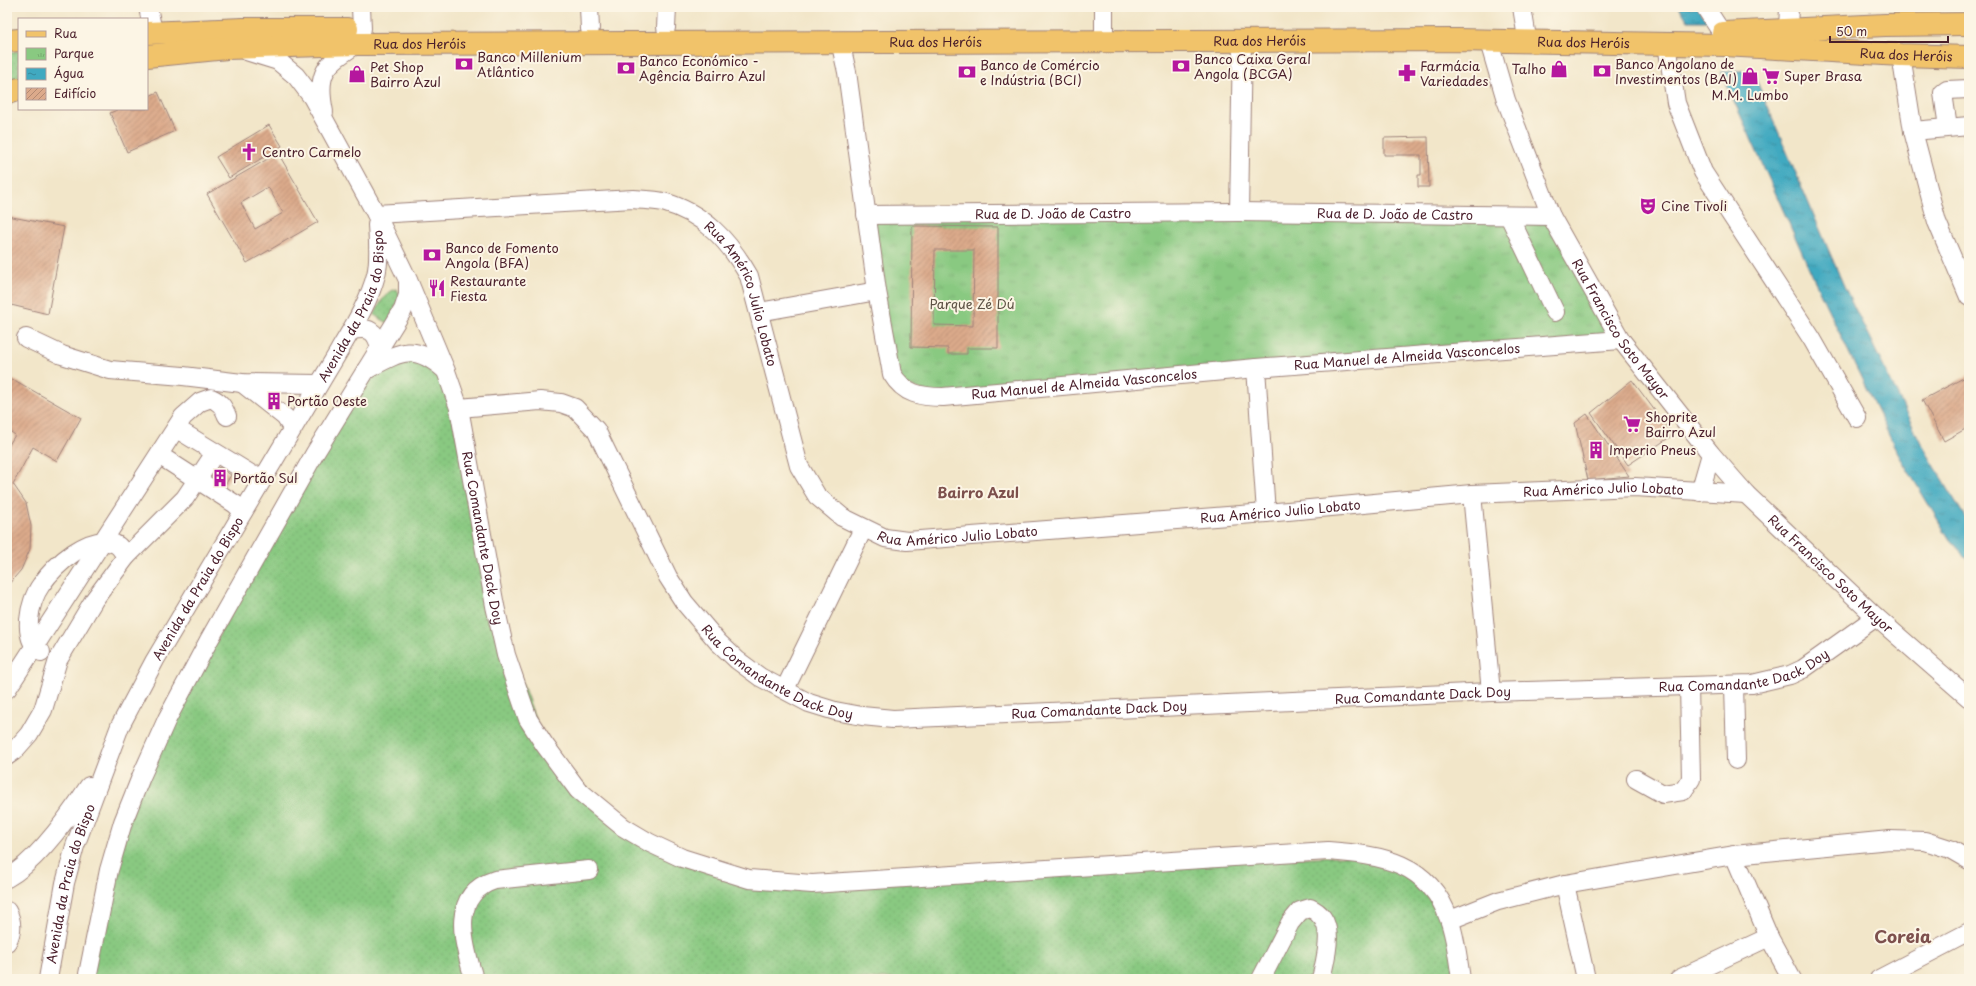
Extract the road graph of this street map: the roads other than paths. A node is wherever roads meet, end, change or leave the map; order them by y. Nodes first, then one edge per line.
1 (148, 7) edge
2 (361, 7) edge
3 (589, 7) edge
4 (1104, 7) edge
5 (1522, 7) edge
6 (1705, 7) edge
7 (1789, 7) edge
8 (666, 18) edge
9 (1969, 24) edge
10 (590, 29) junction
11 (1788, 29) junction
12 (1104, 30) junction
13 (150, 32) edge
14 (1526, 32) junction
15 (360, 36) junction
16 (1723, 39) junction
17 (1969, 39) edge
18 (18, 40) edge
19 (7, 41) edge
20 (840, 41) junction
21 (1242, 41) junction
22 (1489, 42) junction
23 (1667, 44) junction
24 (227, 48) junction
25 (1901, 55) junction
26 (148, 56) edge
27 (1969, 57) edge
28 (18, 89) edge
29 (1969, 89) edge
30 (7, 93) edge
31 (326, 121) junction
32 (1969, 126) edge
33 (1948, 128) junction
34 (1913, 131) junction
35 (1239, 212) junction
36 (376, 214) junction
37 (866, 215) junction
38 (1509, 216) junction
39 (1550, 216) junction
40 (408, 280) junction
41 (877, 291) junction
42 (1969, 297) edge
43 (759, 312) junction
44 (1555, 312) dead end
45 (352, 330) junction
46 (26, 338) dead end
47 (1621, 340) junction
48 (380, 348) junction
49 (1256, 368) junction
50 (365, 370) junction
51 (446, 371) junction
52 (242, 383) junction
53 (318, 384) junction
54 (459, 408) junction
55 (226, 416) dead end
56 (1857, 418) dead end
57 (292, 428) junction
58 (177, 429) junction
59 (216, 453) junction
60 (1711, 454) junction
61 (159, 455) junction
62 (265, 475) junction
63 (198, 479) junction
64 (1700, 492) junction
65 (1472, 494) junction
66 (1746, 494) junction
67 (243, 512) junction
68 (1266, 513) junction
69 (863, 529) junction
70 (105, 541) junction
71 (126, 558) junction
72 (1876, 617) junction
73 (34, 648) junction
74 (58, 660) junction
75 (1734, 685) junction
76 (1689, 686) junction
77 (7, 689) edge
78 (785, 689) junction
79 (1491, 692) junction
80 (1969, 698) edge
81 (7, 756) edge
82 (1736, 760) dead end
83 (104, 763) junction
84 (1636, 779) dead end
85 (1734, 855) junction
86 (1969, 860) edge
87 (588, 870) dead end
88 (7, 878) edge
89 (1565, 884) junction
90 (7, 911) edge
91 (1450, 920) junction
92 (1969, 932) edge
93 (1769, 937) junction
94 (7, 942) edge
95 (48, 979) edge
96 (87, 979) edge
97 (474, 979) edge
98 (1261, 979) edge
99 (1321, 979) edge
100 (1461, 979) edge
101 (1586, 979) edge
102 (1679, 979) edge
103 (1792, 979) edge
104 (1879, 979) edge

1 - 13 street
2 - 15 street
3 - 10 street
4 - 12 street
5 - 14 street
6 - 16 street
7 - 11 street
8 - 10 main road, Rua dos Heróis
8 - 12 main road, Rua dos Heróis
9 - 11 main road, Rua dos Heróis
10 - 15 main road, Rua dos Heróis
11 - 16 main road, Rua dos Heróis
12 - 14 main road, Rua dos Heróis
13 - 15 main road, Rua dos Heróis
14 - 16 main road, Rua dos Heróis
15 - 20 main road, Rua dos Heróis
15 - 24 main road, Rua dos Heróis
15 - 31 street, Rua Comandante Dack Doy
16 - 17 main road, Rua dos Heróis
16 - 23 main road, Rua dos Heróis
16 - 25 main road, Rua dos Heróis
18 - 19 main road
20 - 21 main road, Rua dos Heróis
20 - 37 street, Rua Manuel de Almeida Vasconcelos
21 - 22 main road, Rua dos Heróis
21 - 35 street
22 - 23 main road, Rua dos Heróis
22 - 39 street, Rua Francisco Soto Mayor
23 - 56 street
24 - 26 main road, Rua dos Heróis
24 - 31 street, Rua Comandante Dack Doy
25 - 27 main road, Rua dos Heróis
25 - 34 street
28 - 30 main road
29 - 33 street
31 - 36 street, Rua Comandante Dack Doy
32 - 33 street
33 - 34 street
34 - 42 street
35 - 37 street, Rua de D. João de Castro
35 - 38 street, Rua de D. João de Castro
36 - 40 street, Rua Comandante Dack Doy
36 - 43 street, Rua Américo Julio Lobato
36 - 45 street, Avenida da Praia do Bispo
37 - 41 street, Rua Manuel de Almeida Vasconcelos
38 - 39 street, Rua de D. João de Castro
38 - 44 street
39 - 47 street, Rua Francisco Soto Mayor
40 - 48 street
40 - 51 street, Rua Comandante Dack Doy
41 - 43 street
41 - 49 street, Rua Manuel de Almeida Vasconcelos
43 - 69 street, Rua Américo Julio Lobato
45 - 48 street
45 - 53 street, Avenida da Praia do Bispo
46 - 52 street
47 - 49 street, Rua Manuel de Almeida Vasconcelos
47 - 60 street, Rua Francisco Soto Mayor
48 - 50 street
49 - 68 street
50 - 51 street
50 - 96 street
51 - 54 street, Rua Comandante Dack Doy
52 - 53 street
52 - 57 street
53 - 57 street, Avenida da Praia do Bispo
54 - 78 street, Rua Comandante Dack Doy
54 - 91 street, Rua Comandante Dack Doy
55 - 58 street
57 - 62 street, Avenida da Praia do Bispo
58 - 59 street
58 - 61 street
59 - 62 street
59 - 63 street
60 - 64 street
60 - 66 street, Rua Francisco Soto Mayor
61 - 63 street
61 - 70 street
62 - 67 street, Avenida da Praia do Bispo
63 - 67 street
63 - 71 street
64 - 65 street, Rua Américo Julio Lobato
64 - 66 street, Rua Américo Julio Lobato
65 - 68 street, Rua Américo Julio Lobato
65 - 79 street
66 - 72 street, Rua Francisco Soto Mayor
67 - 83 street, Avenida da Praia do Bispo
68 - 69 street, Rua Américo Julio Lobato
69 - 78 street
70 - 71 street
70 - 73 street
70 - 73 street
71 - 74 street
72 - 75 street, Rua Comandante Dack Doy
72 - 80 street, Rua Francisco Soto Mayor
73 - 74 street
73 - 77 street
74 - 81 street
75 - 76 street, Rua Comandante Dack Doy
75 - 82 street
76 - 79 street, Rua Comandante Dack Doy
76 - 84 street
78 - 79 street, Rua Comandante Dack Doy
83 - 88 street
83 - 95 street, Avenida da Praia do Bispo
85 - 86 street
85 - 89 street
85 - 93 street
87 - 97 street
89 - 91 street
89 - 101 street
90 - 94 street
91 - 100 street, Rua Comandante Dack Doy
92 - 104 street
93 - 102 street
93 - 103 street
98 - 99 street

